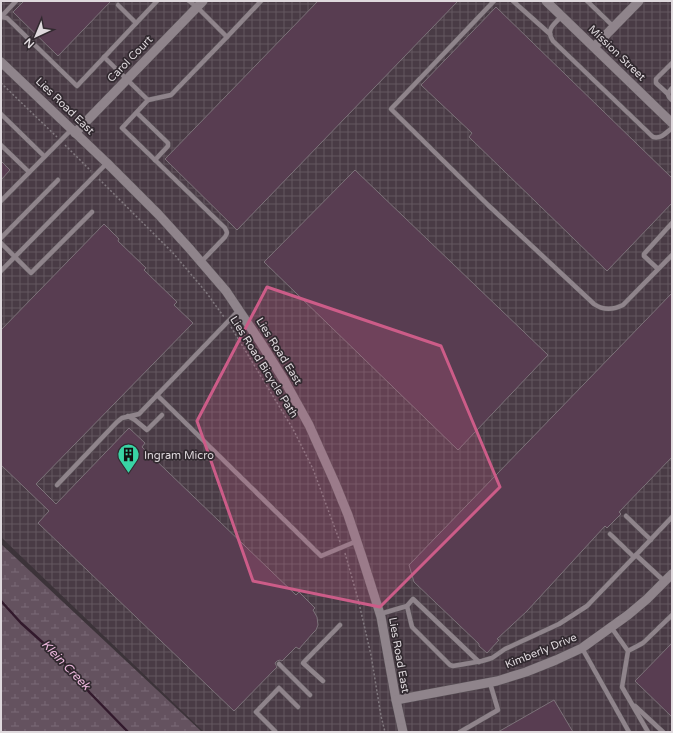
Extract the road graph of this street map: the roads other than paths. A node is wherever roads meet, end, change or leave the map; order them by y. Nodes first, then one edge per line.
1 (16, 1) edge
2 (157, 1) edge
3 (189, 1) edge
4 (261, 1) edge
5 (494, 1) edge
6 (513, 1) edge
7 (546, 1) edge
8 (587, 1) edge
9 (638, 1) edge
10 (200, 4) edge
11 (118, 5) dead end
12 (562, 16) junction
13 (1, 17) edge
14 (136, 23) junction
15 (614, 27) junction
16 (550, 34) junction
17 (227, 37) junction
18 (594, 47) junction
19 (104, 57) junction
20 (1, 62) edge
21 (672, 63) edge
22 (126, 80) junction
23 (672, 88) edge
24 (668, 94) junction
25 (148, 100) junction
26 (672, 100) edge
27 (137, 113) junction
28 (1, 114) edge
29 (671, 122) edge
30 (73, 131) junction
31 (1, 145) edge
32 (44, 156) junction
33 (155, 160) junction
34 (107, 163) junction
35 (29, 172) junction
36 (58, 180) dead end
37 (1, 201) edge
38 (92, 212) dead end
39 (672, 224) edge
40 (1, 238) edge
41 (1, 243) edge
42 (672, 255) edge
43 (15, 257) junction
44 (201, 262) junction
45 (658, 269) junction
46 (1, 271) edge
47 (239, 310) junction
48 (157, 395) junction
49 (162, 414) dead end
50 (128, 416) junction
51 (57, 485) dead end
52 (626, 516) dead end
53 (672, 517) edge
54 (610, 534) dead end
55 (651, 540) junction
56 (357, 541) junction
57 (635, 556) junction
58 (672, 574) edge
59 (664, 582) junction
60 (406, 606) junction
61 (380, 614) junction
62 (672, 615) edge
63 (340, 625) dead end
64 (611, 627) junction
65 (582, 648) junction
66 (628, 651) junction
67 (479, 662) junction
68 (279, 664) dead end
69 (323, 681) dead end
70 (490, 683) junction
71 (310, 695) dead end
72 (396, 700) junction
73 (631, 702) junction
74 (298, 707) dead end
75 (275, 731) edge
76 (403, 732) edge
77 (460, 732) edge
78 (629, 732) edge
79 (648, 732) edge
80 (663, 732) edge

1 - 13 lane
2 - 14 lane
3 - 10 lane
4 - 17 lane
5 - 45 lane
6 - 16 lane
7 - 12 street, Mission Street
8 - 15 lane
9 - 15 street
10 - 17 lane
10 - 22 street, Carol Court
11 - 14 lane
12 - 16 lane
12 - 18 street, Mission Street
13 - 19 lane
14 - 19 lane
15 - 18 street
16 - 29 lane
17 - 25 lane
18 - 29 street, Mission Street
19 - 22 lane
20 - 30 street, Lies Road East
21 - 24 lane
22 - 25 lane
22 - 30 street, Carol Court
23 - 24 lane
24 - 26 lane
25 - 27 lane
27 - 33 lane
27 - 33 lane
28 - 32 lane
30 - 32 lane
30 - 34 street, Lies Road East
31 - 35 lane
32 - 35 lane
33 - 44 lane
34 - 43 lane
34 - 44 street, Lies Road East
35 - 37 lane
36 - 40 lane
38 - 43 lane
39 - 45 lane
41 - 43 lane
42 - 45 lane
43 - 46 lane
44 - 47 street, Lies Road East
47 - 48 lane
47 - 56 street, Lies Road East
48 - 50 lane
48 - 56 lane
49 - 50 lane
50 - 51 lane
52 - 55 lane
53 - 55 lane
54 - 57 lane
55 - 57 lane
56 - 61 street, Lies Road East
57 - 59 lane
57 - 67 lane
58 - 59 street, Kimberly Drive
59 - 64 street, Kimberly Drive
60 - 61 lane
60 - 67 lane
60 - 67 lane
61 - 72 street, Lies Road East
62 - 66 lane
63 - 69 lane
64 - 65 street, Kimberly Drive
64 - 66 lane
65 - 70 street, Kimberly Drive
65 - 78 lane
66 - 73 lane
68 - 71 lane
70 - 72 street, Kimberly Drive
70 - 77 lane
72 - 76 street, Lies Road East
73 - 79 lane
73 - 80 lane
74 - 75 lane

